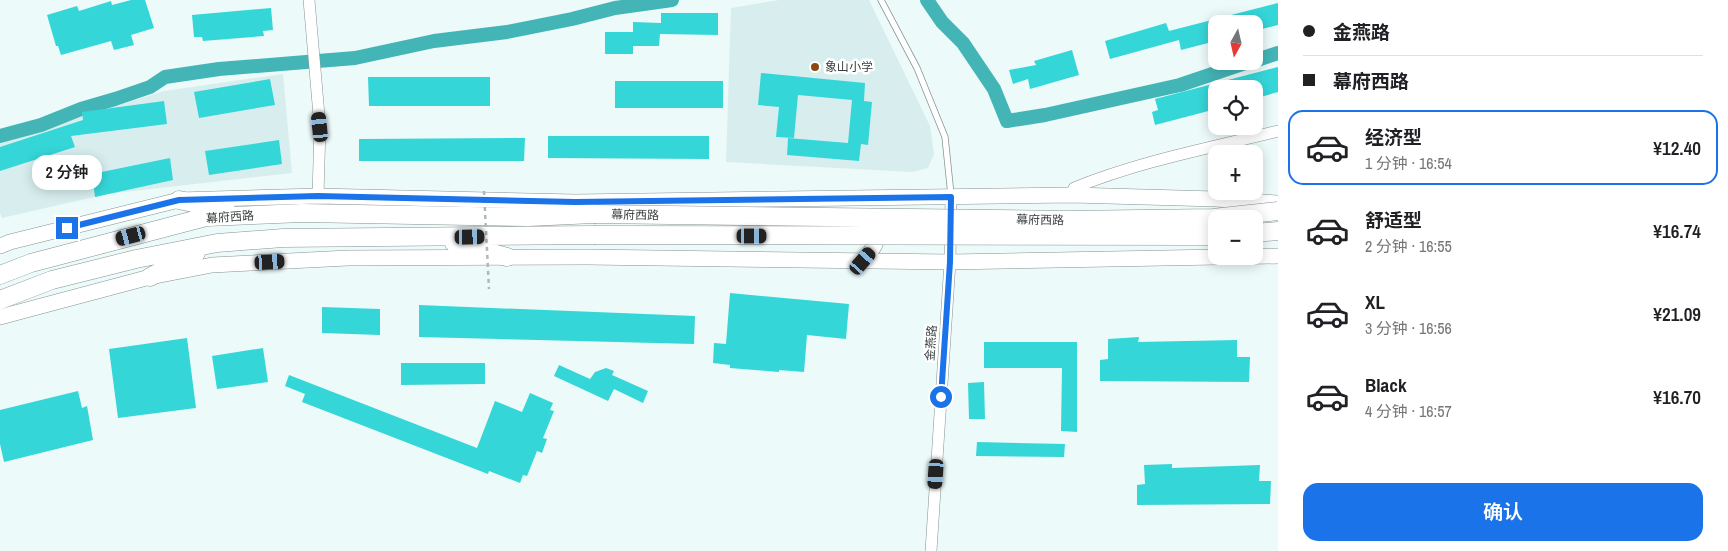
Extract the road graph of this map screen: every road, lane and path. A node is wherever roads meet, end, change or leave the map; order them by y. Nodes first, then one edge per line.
1 (308, 0) edge
2 (881, 0) edge
3 (1278, 132) edge
4 (484, 191) dead end
5 (1072, 195) junction
6 (318, 196) junction
7 (951, 197) junction
8 (859, 198) junction
9 (1150, 198) junction
10 (179, 200) junction
11 (570, 201) junction
12 (1278, 203) edge
13 (1278, 211) edge
14 (251, 215) junction
15 (528, 217) junction
16 (951, 225) junction
17 (1034, 225) junction
18 (1278, 230) edge
19 (1263, 232) edge
20 (1208, 236) edge
21 (434, 237) junction
22 (217, 243) junction
23 (0, 246) edge
24 (1278, 256) edge
25 (507, 257) junction
26 (1035, 260) junction
27 (863, 261) junction
28 (950, 262) junction
29 (0, 275) edge
30 (150, 276) junction
31 (489, 289) dead end
32 (0, 300) edge
33 (0, 317) edge
34 (931, 551) edge

1 - 6 street
2 - 7 lane
3 - 5 street
4 - 31 path, bridge
5 - 7 main road, 幕府西路
5 - 9 main road, 幕府西路
6 - 10 main road, 幕府西路
6 - 11 main road, 幕府西路
7 - 8 main road, 幕府西路
7 - 16 street, 金燕路
8 - 11 main road, 幕府西路
8 - 27 main road
9 - 12 main road, 幕府西路
9 - 17 main road
10 - 14 highway
10 - 23 main road, 幕府西路
11 - 15 highway
13 - 15 highway, 幕府西路, bridge
14 - 15 highway, 幕府西路
14 - 29 highway, 幕府西路
16 - 17 main road
16 - 28 street, 金燕路
17 - 26 main road
18 - 19 highway
20 - 21 highway, 幕府西路, bridge
21 - 22 highway, 幕府西路
21 - 25 highway
22 - 30 highway
22 - 32 highway, 幕府西路
24 - 26 main road
25 - 27 main road
25 - 30 main road
26 - 28 main road
27 - 28 main road
28 - 34 street, 金燕路
30 - 33 main road

